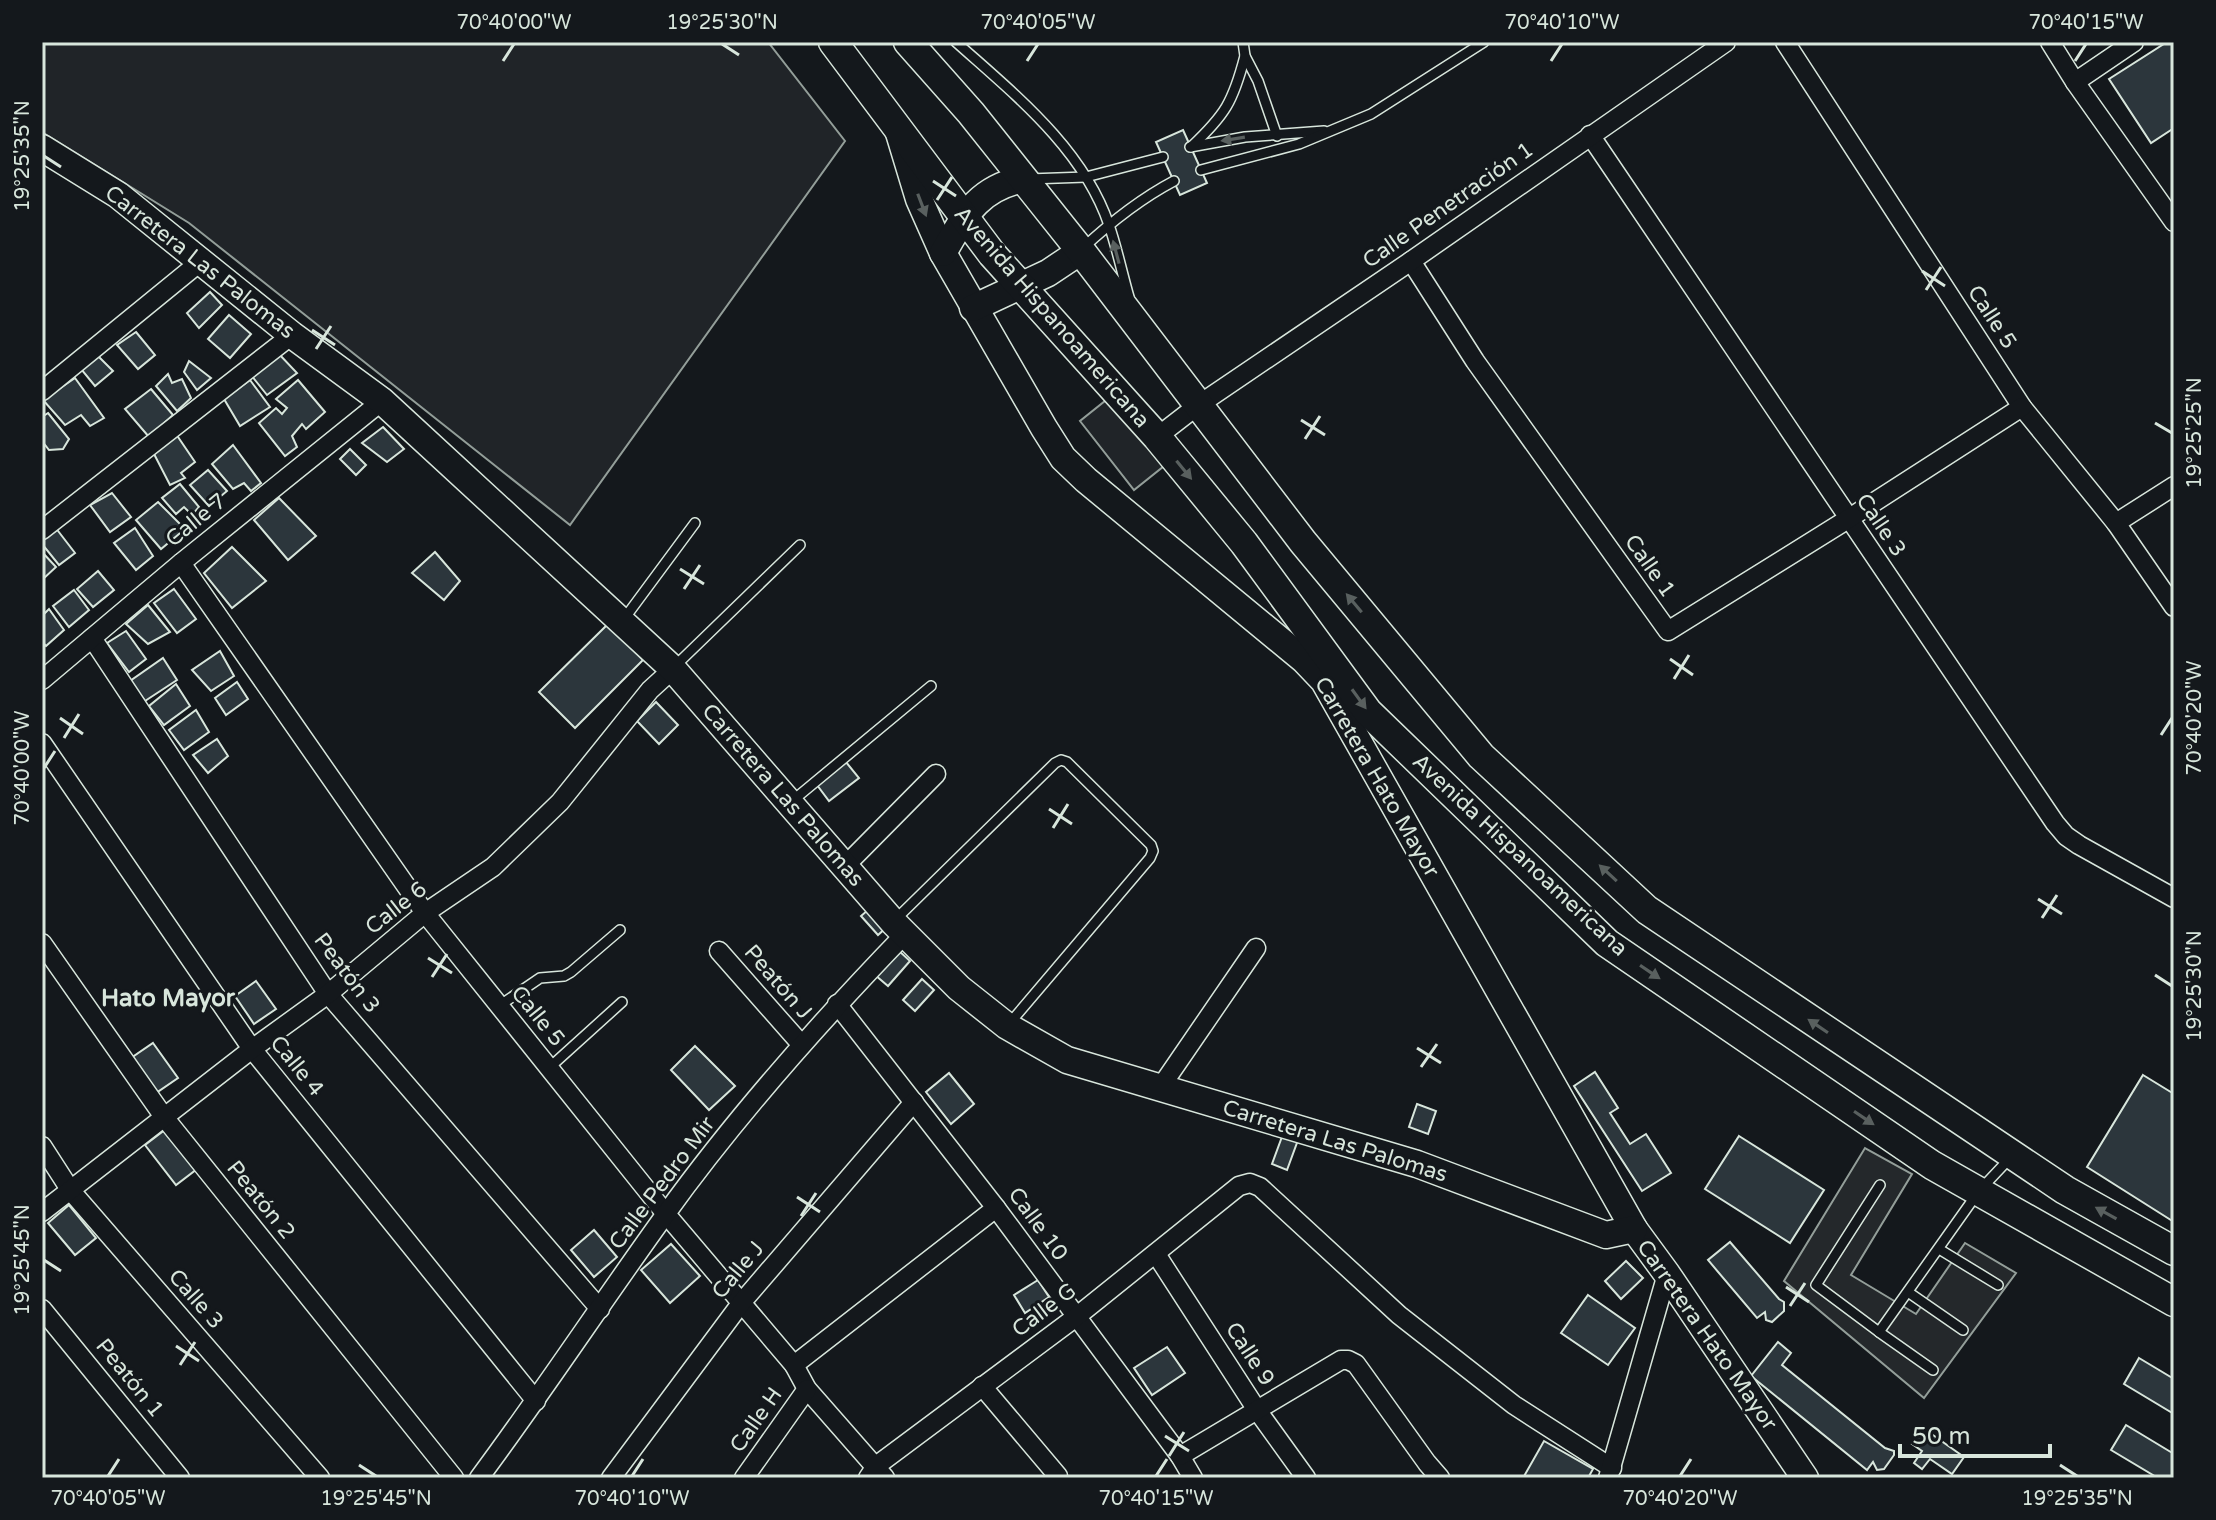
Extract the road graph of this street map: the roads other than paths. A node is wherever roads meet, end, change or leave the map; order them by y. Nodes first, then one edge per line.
1 (833, 42) edge
2 (908, 42) edge
3 (956, 42) edge
4 (1243, 42) edge
5 (1484, 42) edge
6 (1726, 42) edge
7 (1785, 42) edge
8 (2050, 42) edge
9 (2134, 42) edge
10 (1245, 56) junction
11 (2075, 82) junction
12 (1331, 130) junction
13 (898, 131) junction
14 (1276, 134) junction
15 (1590, 135) junction
16 (42, 148) edge
17 (1282, 148) junction
18 (1163, 157) dead end
19 (1201, 170) dead end
20 (1086, 177) junction
21 (1024, 179) junction
22 (1174, 181) dead end
23 (963, 217) junction
24 (2174, 222) edge
25 (1109, 223) junction
26 (1081, 251) junction
27 (943, 253) junction
28 (1411, 261) junction
29 (200, 262) junction
30 (1020, 287) junction
31 (973, 308) junction
32 (1137, 327) junction
33 (292, 335) junction
34 (42, 391) edge
35 (382, 401) junction
36 (1197, 406) junction
37 (2022, 407) junction
38 (1157, 437) junction
39 (2174, 486) edge
40 (1848, 519) junction
41 (695, 523) dead end
42 (2116, 523) junction
43 (42, 530) edge
44 (800, 545) dead end
45 (181, 563) junction
46 (2174, 607) edge
47 (621, 621) junction
48 (92, 638) junction
49 (673, 669) junction
50 (42, 680) edge
51 (931, 686) dead end
52 (42, 743) edge
53 (936, 774) dead end
54 (791, 802) junction
55 (844, 867) junction
56 (2174, 898) edge
57 (425, 913) junction
58 (899, 928) junction
59 (620, 930) dead end
60 (42, 943) edge
61 (1256, 948) dead end
62 (719, 951) dead end
63 (328, 994) junction
64 (622, 1002) dead end
65 (837, 1004) junction
66 (499, 1006) junction
67 (1007, 1026) junction
68 (801, 1044) junction
69 (252, 1049) junction
70 (549, 1068) junction
71 (1160, 1088) junction
72 (914, 1102) junction
73 (164, 1117) junction
74 (42, 1146) edge
75 (2013, 1155) junction
76 (1880, 1185) dead end
77 (71, 1191) junction
78 (1979, 1191) junction
79 (996, 1208) junction
80 (42, 1212) edge
81 (666, 1214) junction
82 (1634, 1229) junction
83 (1939, 1249) junction
84 (2174, 1251) edge
85 (1156, 1254) junction
86 (1667, 1274) junction
87 (1998, 1285) dead end
88 (1908, 1292) junction
89 (742, 1302) junction
90 (2174, 1302) edge
91 (42, 1309) edge
92 (600, 1309) junction
93 (1076, 1317) junction
94 (1963, 1330) dead end
95 (1879, 1332) junction
96 (794, 1365) junction
97 (1933, 1370) dead end
98 (982, 1386) junction
99 (807, 1389) junction
100 (536, 1401) junction
101 (1257, 1410) junction
102 (1180, 1456) junction
103 (1610, 1473) edge
104 (877, 1474) edge
105 (1058, 1476) dead end
106 (180, 1478) edge
107 (320, 1478) edge
108 (454, 1478) edge
109 (479, 1478) edge
110 (611, 1478) edge
111 (744, 1478) edge
112 (1193, 1478) edge
113 (1306, 1478) edge
114 (1440, 1478) edge
115 (1805, 1478) edge

1 - 13 main road, Avenida Hispanoamericana
2 - 21 main road, Avenida Hispanoamericana
3 - 20 lane
4 - 10 lane
5 - 12 lane
6 - 15 street, Calle Penetración 1
7 - 37 street, Calle 5
8 - 11 street
9 - 11 street
10 - 14 lane
14 -> 10 lane
11 - 24 street
12 - 14 lane
12 - 17 lane
13 - 23 main road, Avenida Hispanoamericana
13 -> 27 street, Carretera Hato Mayor
14 - 17 lane
15 - 28 street, Calle Penetración 1
15 - 40 street, Calle 3
16 - 29 street, Carretera Las Palomas
17 - 19 lane
18 - 20 lane
20 - 21 lane
20 - 25 lane
21 - 23 street
21 - 26 main road, Avenida Hispanoamericana
22 - 25 lane
23 - 27 street
23 - 30 main road, Avenida Hispanoamericana
25 - 26 lane
32 -> 25 lane
26 - 30 street
26 - 32 main road, Avenida Hispanoamericana
27 - 31 street, Carretera Hato Mayor
28 - 36 street, Calle Penetración 1
28 - 40 street, Calle 1
29 - 33 street, Carretera Las Palomas
29 - 34 street
30 - 31 street
30 - 38 main road, Avenida Hispanoamericana
31 - 82 street, Carretera Hato Mayor
32 - 36 main road, Avenida Hispanoamericana
33 - 35 street, Carretera Las Palomas
33 - 43 street
35 - 45 street, Calle 7
35 - 47 street, Carretera Las Palomas
36 - 38 street, Avenida Hispanoamericana
75 -> 36 main road, Avenida Hispanoamericana
37 - 40 street, Calle 1
37 - 42 street, Calle 5
38 -> 78 main road, Avenida Hispanoamericana
39 - 42 street
40 - 56 street, Calle 3
41 - 47 lane
42 - 46 street, Calle 5
44 - 49 lane
45 - 48 street, Calle 7
45 - 57 street, Calle 5
47 - 49 street, Carretera Las Palomas
48 - 50 street, Calle 7
48 - 63 street, Peatón 3
49 - 54 street, Carretera Las Palomas
49 - 57 street, Calle 6
51 - 54 lane
52 - 69 street, Calle 4
53 - 55 street
54 - 55 street, Carretera Las Palomas
55 - 58 street, Carretera Las Palomas
57 - 63 street, Calle 6
57 - 66 street, Calle 5
58 - 65 street, Calle Pedro Mir
58 - 67 street, Carretera Las Palomas
58 - 67 lane
59 - 66 lane
60 - 73 street, Peatón 2
61 - 71 street
62 - 68 street, Peatón J
63 - 69 street, Calle 6
63 - 92 street, Peatón 3
64 - 70 lane
65 - 68 street, Calle Pedro Mir
65 - 72 street, Calle 10
66 - 70 street, Calle 5
67 - 71 street, Carretera Las Palomas
68 - 81 street, Calle Pedro Mir
69 - 73 street, Calle 6
69 - 100 street, Calle 4
70 - 81 street, Calle 5
71 - 82 street, Carretera Las Palomas
72 - 79 street, Calle 10
72 - 89 street, Calle J
73 - 77 street, Calle 6
73 - 108 street, Peatón 2
74 - 77 street, Calle 3
75 - 78 lane
84 -> 75 main road, Avenida Hispanoamericana
76 - 95 lane
77 - 80 street, Calle 6
77 - 107 street, Calle 3
78 - 83 lane
78 - 90 main road, Avenida Hispanoamericana
79 - 93 street, Calle 10
79 - 96 street
81 - 89 street, Calle 5
81 - 92 street, Calle Pedro Mir
82 - 86 street, Carretera Hato Mayor
83 - 87 lane
83 - 88 lane
85 - 93 street, Calle G
85 - 101 street, Calle 9
85 - 103 street, Calle G
86 - 103 street
86 - 115 street, Carretera Hato Mayor
88 - 94 lane
88 - 95 lane
89 - 96 street, Calle 5
89 - 110 street, Calle J
91 - 106 street, Peatón 1
92 - 100 street, Calle Pedro Mir
93 - 98 street, Calle G
93 - 102 street, Calle 10
95 - 97 lane
96 - 99 street, Calle 5
98 - 104 street, Calle G
98 - 105 street
99 - 104 street, Calle 5
99 - 111 street, Calle H
100 - 109 street, Calle Pedro Mir
101 - 102 street
101 - 113 street, Calle 9
101 - 114 street
102 - 112 street, Calle 10

